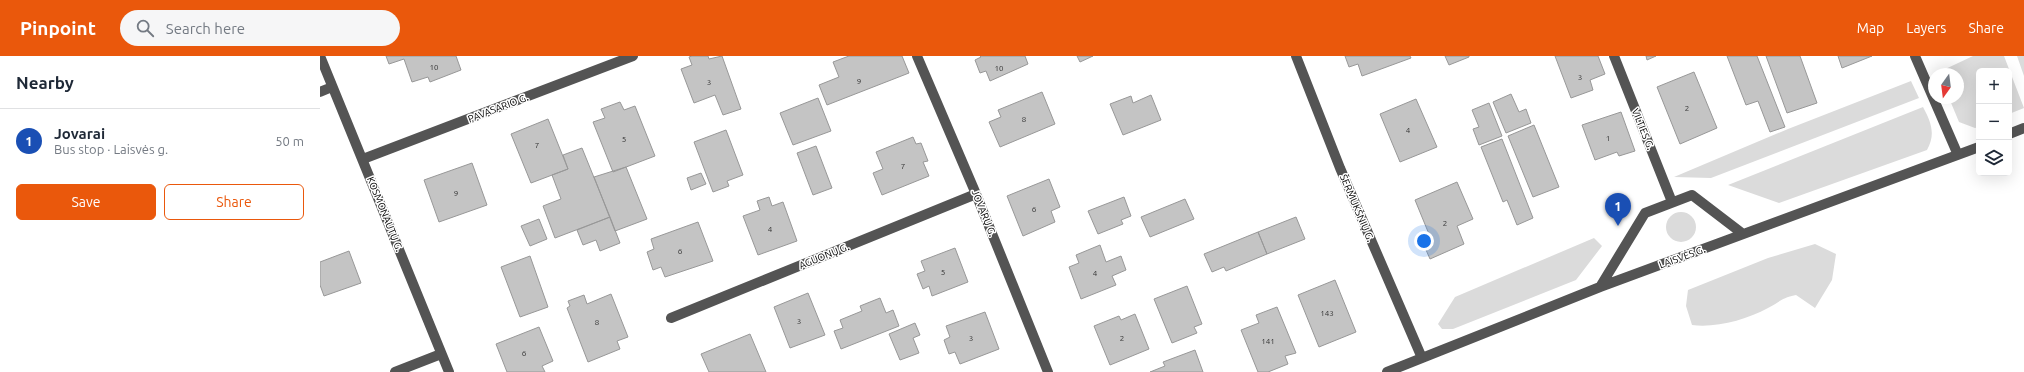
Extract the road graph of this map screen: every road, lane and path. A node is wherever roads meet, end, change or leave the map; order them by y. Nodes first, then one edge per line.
1 (320, 56) edge
2 (633, 56) edge
3 (917, 56) edge
4 (1296, 56) edge
5 (1614, 56) edge
6 (1915, 56) edge
7 (332, 87) junction
8 (320, 92) edge
9 (2024, 128) edge
10 (2012, 133) edge
11 (1976, 148) edge
12 (1958, 156) junction
13 (363, 159) junction
14 (976, 194) junction
15 (1672, 202) junction
16 (1743, 234) junction
17 (1600, 287) junction
18 (671, 318) dead end
19 (441, 354) junction
20 (1422, 358) junction
21 (395, 372) edge
22 (449, 372) edge
23 (1048, 372) edge
24 (1387, 372) edge

1 - 7 street, KOSMONAUTŲ G.
2 - 13 street, PAVASARIO G.
3 - 14 street, JOVARŲ G.
4 - 20 street, ŠERMUKŠNIŲ G.
5 - 15 street, VILTIES G.
6 - 12 street
7 - 8 street
7 - 13 street, KOSMONAUTŲ G.
9 - 10 street
11 - 12 street, LAISVĖS G.
12 - 16 street, LAISVĖS G.
13 - 19 street, KOSMONAUTŲ G.
14 - 18 street, AGUONŲ G.
14 - 23 street, JOVARŲ G.
15 - 16 street
15 - 17 street
16 - 17 street, LAISVĖS G.
17 - 20 street, LAISVĖS G.
19 - 21 street
19 - 22 street, KOSMONAUTŲ G.
20 - 24 street, LAISVĖS G.

